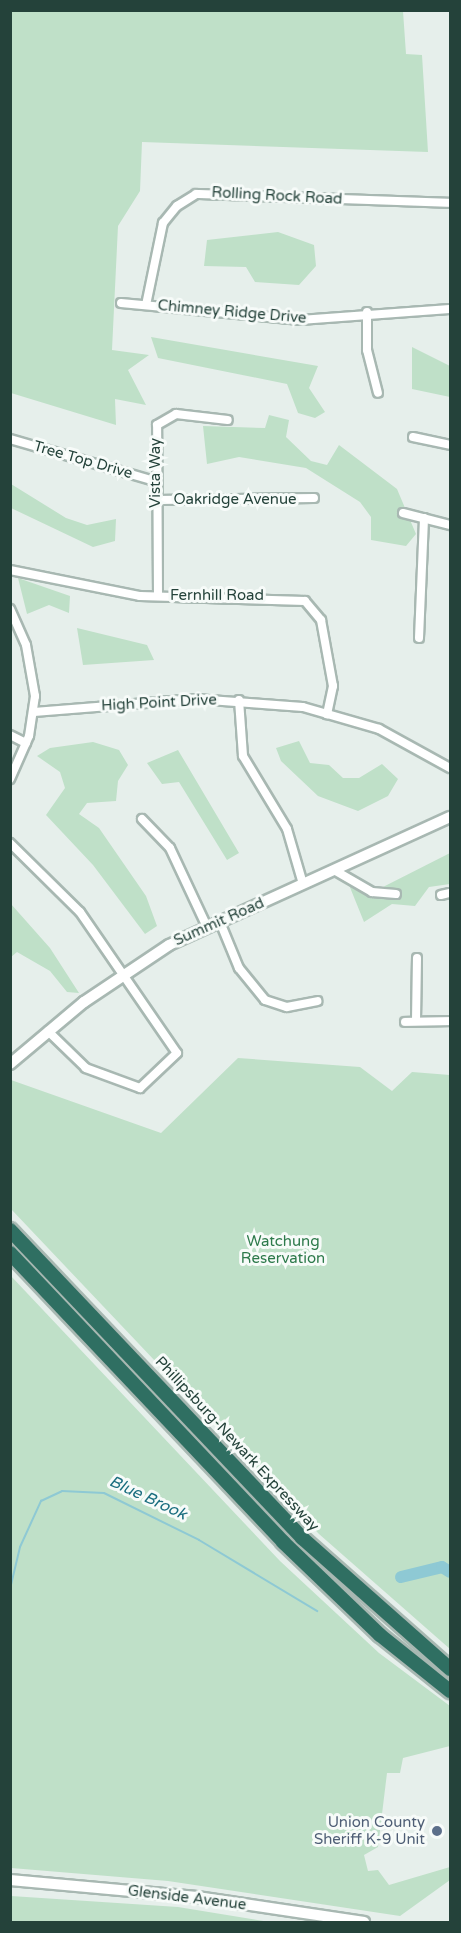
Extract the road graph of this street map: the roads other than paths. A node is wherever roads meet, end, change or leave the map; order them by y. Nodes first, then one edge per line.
1 (450, 203) edge
2 (122, 303) dead end
3 (146, 305) junction
4 (450, 309) edge
5 (368, 312) junction
6 (378, 393) dead end
7 (228, 420) dead end
8 (413, 437) dead end
9 (10, 439) edge
10 (450, 445) edge
11 (155, 481) junction
12 (314, 498) dead end
13 (156, 500) junction
14 (403, 513) dead end
15 (424, 518) junction
16 (450, 525) edge
17 (10, 570) edge
18 (158, 596) junction
19 (10, 609) edge
20 (419, 638) dead end
21 (238, 700) junction
22 (34, 712) junction
23 (327, 714) junction
24 (10, 735) edge
25 (26, 744) junction
26 (450, 768) edge
27 (10, 779) edge
28 (450, 817) edge
29 (142, 819) dead end
30 (10, 843) edge
31 (334, 870) junction
32 (303, 884) junction
33 (450, 893) edge
34 (396, 894) dead end
35 (441, 895) dead end
36 (220, 922) junction
37 (207, 927) junction
38 (417, 958) dead end
39 (121, 976) junction
40 (317, 1000) dead end
41 (416, 1021) junction
42 (450, 1021) edge
43 (405, 1022) dead end
44 (48, 1031) junction
45 (10, 1064) edge
46 (10, 1230) edge
47 (10, 1253) edge
48 (450, 1669) edge
49 (450, 1691) edge
50 (10, 1880) edge
51 (364, 1923) edge

1 - 3 street, Rolling Rock Road
2 - 3 street, Chimney Ridge Drive
3 - 5 street, Chimney Ridge Drive
4 - 5 street, Chimney Ridge Drive
5 - 6 street
7 - 11 street, Vista Way
8 - 10 street
9 - 11 street, Tree Top Drive
11 - 13 street, Vista Way
12 - 13 street, Oakridge Avenue
13 - 18 street, Vista Way
14 - 15 street
15 - 16 street
15 - 20 street
17 - 18 street, Fernhill Road
18 - 23 street, Fernhill Road
19 - 22 street
21 - 22 street, High Point Drive
21 - 23 street, High Point Drive
21 - 32 street
22 - 25 street
23 - 26 street, High Point Drive
24 - 25 street
25 - 27 street
28 - 31 main road, Summit Road
29 - 37 street
30 - 39 street
31 - 32 main road, Summit Road
31 - 34 street
32 - 36 main road, Summit Road
33 - 35 street
36 - 37 main road, Summit Road
36 - 40 street
37 - 39 main road, Summit Road
38 - 41 street
39 - 44 main road, Summit Road
39 - 44 street
41 - 42 street
41 - 43 street
44 - 45 main road, Summit Road
46 - 48 highway, Phillipsburg-Newark Expressway
47 - 49 highway
50 - 51 main road, Glenside Avenue

